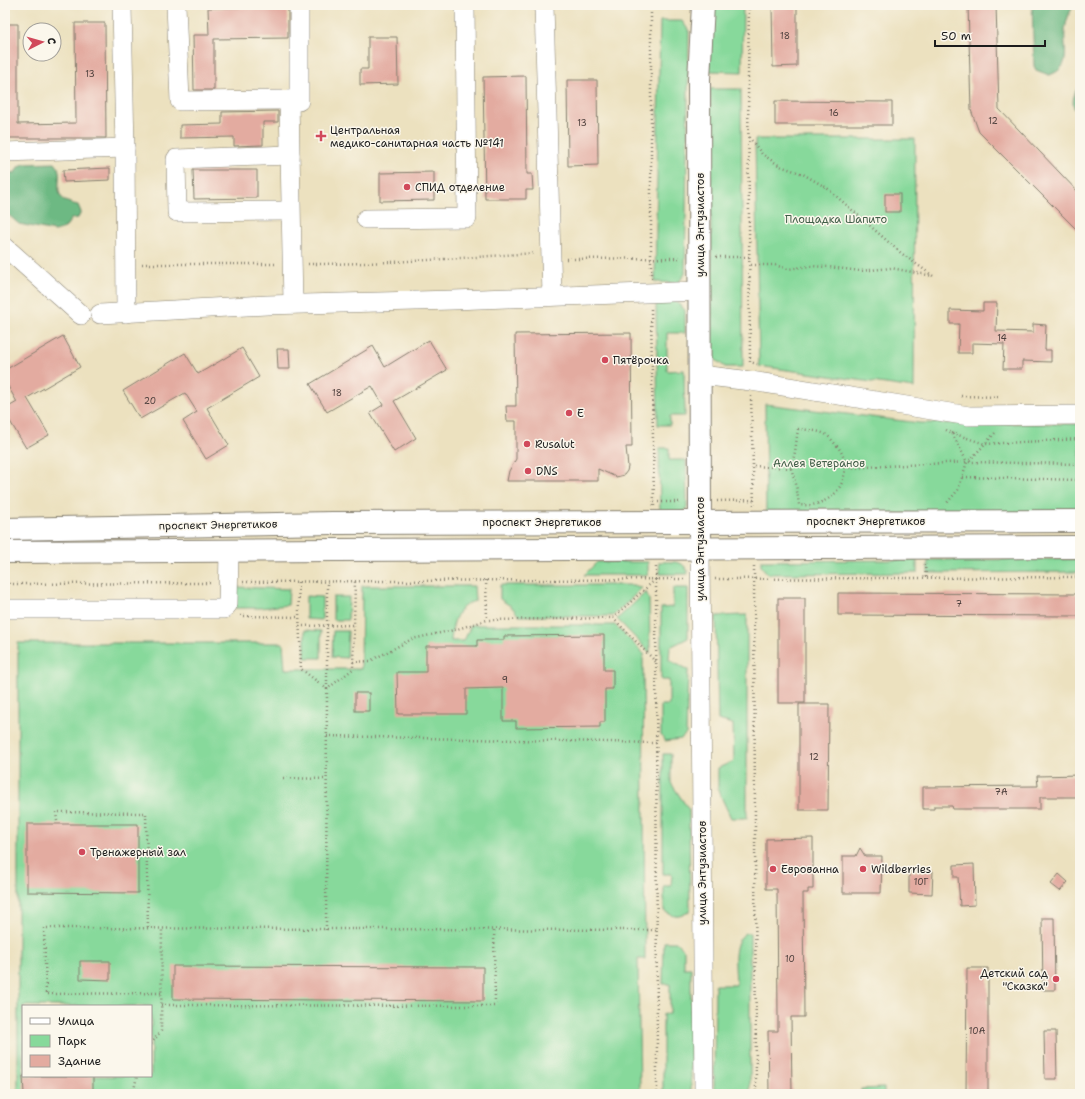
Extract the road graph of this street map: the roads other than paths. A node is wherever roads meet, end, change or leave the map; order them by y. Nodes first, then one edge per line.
1 (122, 5) edge
2 (176, 5) edge
3 (299, 5) edge
4 (465, 5) edge
5 (544, 5) edge
6 (700, 5) edge
7 (703, 5) edge
8 (289, 100) junction
9 (125, 148) junction
10 (5, 152) edge
11 (290, 155) junction
12 (290, 211) junction
13 (366, 220) dead end
14 (5, 247) edge
15 (700, 291) junction
16 (552, 296) junction
17 (293, 304) junction
18 (126, 312) junction
19 (100, 314) dead end
20 (81, 315) dead end
21 (700, 375) junction
22 (1080, 415) edge
23 (1080, 521) edge
24 (333, 522) junction
25 (700, 522) junction
26 (229, 525) junction
27 (147, 526) junction
28 (5, 529) edge
29 (1080, 547) edge
30 (700, 548) junction
31 (336, 550) junction
32 (229, 551) junction
33 (5, 552) edge
34 (148, 552) junction
35 (5, 609) edge
36 (704, 1094) edge

1 - 9 street
2 - 8 street
3 - 8 street
4 - 13 street
5 - 16 street
6 - 7 street
7 - 15 main road, улица Энтузиастов
8 - 11 street
9 - 10 street
9 - 18 street
11 - 12 street
11 - 12 street
12 - 17 street
14 - 20 street
15 - 16 street
15 - 21 main road, улица Энтузиастов
16 - 17 street
17 - 18 street
18 - 19 street
21 - 22 street
21 - 25 main road, улица Энтузиастов
23 - 25 main road, проспект Энергетиков
24 - 25 main road, проспект Энергетиков
24 - 26 main road, проспект Энергетиков
24 - 31 main road
25 - 30 main road, улица Энтузиастов
26 - 27 main road, проспект Энергетиков
26 - 32 main road
27 - 28 main road, проспект Энергетиков
27 - 34 main road
29 - 30 main road
30 - 31 main road
30 - 36 street, улица Энтузиастов
31 - 32 main road
32 - 34 main road
32 - 35 street
33 - 34 main road

